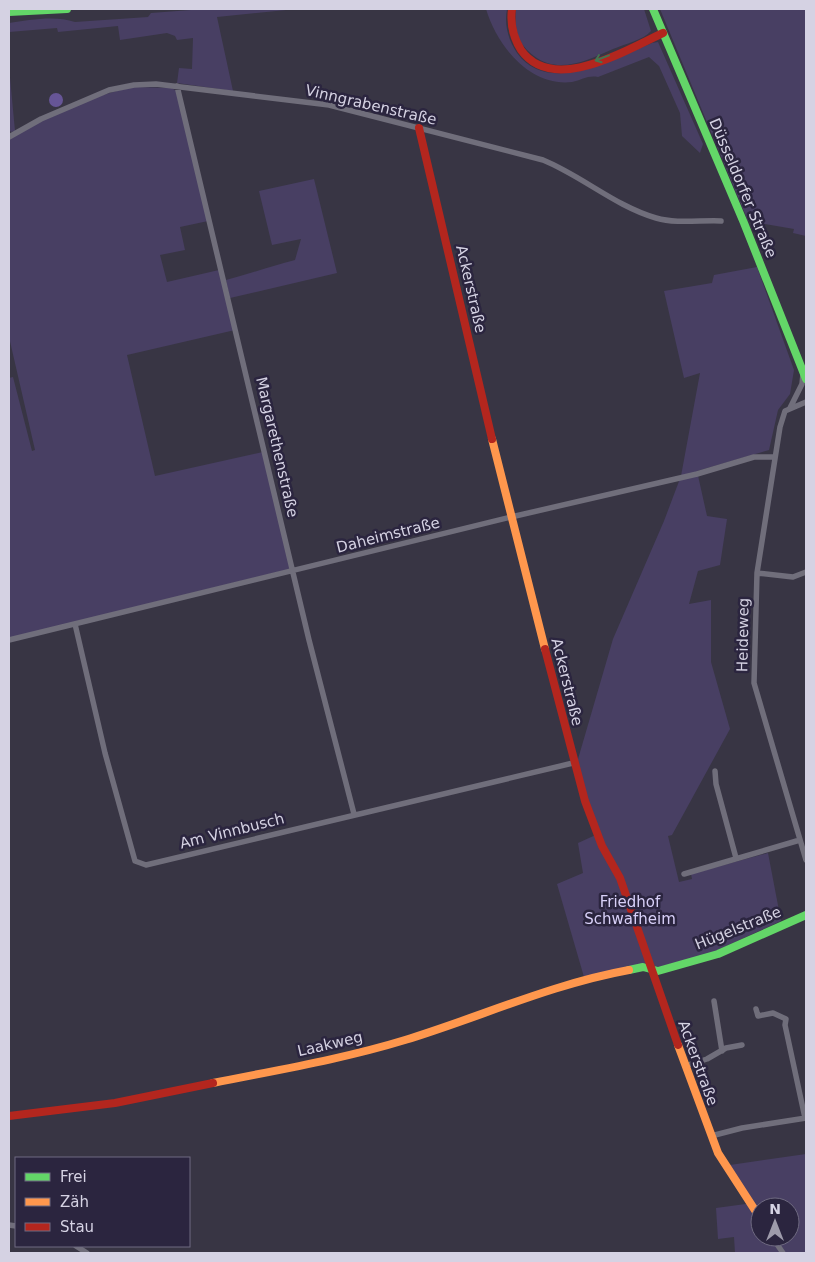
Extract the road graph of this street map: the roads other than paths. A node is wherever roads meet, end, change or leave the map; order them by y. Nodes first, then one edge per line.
1 (67, 9) edge
2 (512, 9) edge
3 (653, 9) edge
4 (9, 12) edge
5 (663, 33) junction
6 (176, 86) junction
7 (419, 128) junction
8 (9, 137) edge
9 (722, 221) dead end
10 (805, 376) edge
11 (806, 402) edge
12 (790, 408) junction
13 (774, 457) junction
14 (511, 517) junction
15 (294, 571) junction
16 (806, 572) edge
17 (757, 573) junction
18 (75, 624) junction
19 (9, 640) edge
20 (573, 763) junction
21 (715, 770) dead end
22 (354, 814) junction
23 (800, 840) junction
24 (736, 858) junction
25 (806, 860) edge
26 (684, 874) dead end
27 (806, 915) edge
28 (650, 969) junction
29 (714, 1001) dead end
30 (756, 1009) dead end
31 (742, 1044) dead end
32 (722, 1051) junction
33 (685, 1066) junction
34 (9, 1116) edge
35 (806, 1118) edge
36 (711, 1136) junction
37 (750, 1202) edge

1 - 4 main road
5 -> 2 main road
3 - 5 main road, Düsseldorfer Straße
5 - 10 main road, Düsseldorfer Straße
6 - 7 street, Vinngrabenstraße
6 - 8 street, Vinngrabenstraße
6 - 15 street, Margarethenstraße
7 - 9 street, Vinngrabenstraße
7 - 14 main road, Ackerstraße
10 - 12 street, Heideweg
11 - 12 street
12 - 13 street, Heideweg
13 - 14 street, Daheimstraße
13 - 17 street, Heideweg
14 - 15 street, Daheimstraße
14 - 20 main road, Ackerstraße
15 - 18 street, Daheimstraße
15 - 22 street, Margarethenstraße
16 - 17 street
17 - 23 street, Heideweg
18 - 19 street, Daheimstraße
18 - 22 street, Am Vinnbusch
20 - 22 street, Am Vinnbusch
20 - 28 main road, Ackerstraße
21 - 24 street
23 - 24 street
23 - 25 street, Heideweg
24 - 26 street
27 - 28 main road, Hügelstraße
28 - 33 main road, Ackerstraße
28 - 34 main road, Laakweg
29 - 32 street
30 - 35 street
31 - 32 street
32 - 33 street
33 - 36 main road, Ackerstraße
35 - 36 street
36 - 37 main road, Ackerstraße

